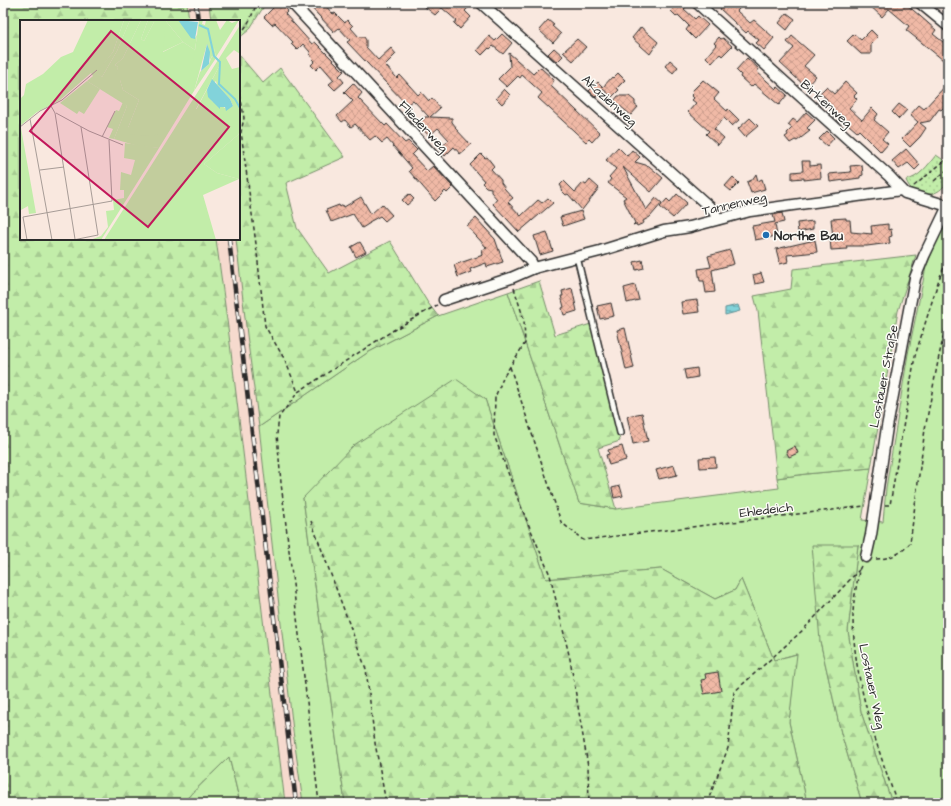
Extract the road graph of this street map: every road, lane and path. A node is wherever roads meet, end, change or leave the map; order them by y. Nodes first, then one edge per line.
1 (257, 3) edge
2 (292, 3) edge
3 (481, 3) edge
4 (697, 3) edge
5 (920, 3) edge
6 (948, 26) edge
7 (240, 33) edge
8 (240, 94) edge
9 (948, 158) edge
10 (948, 168) edge
11 (934, 181) dead end
12 (903, 192) junction
13 (948, 206) edge
14 (718, 219) junction
15 (577, 257) junction
16 (948, 258) edge
17 (534, 268) junction
18 (511, 278) junction
19 (444, 300) joint
20 (948, 317) edge
21 (510, 367) junction
22 (298, 392) junction
23 (620, 433) dead end
24 (876, 505) junction
25 (311, 521) dead end
26 (866, 557) joint
27 (319, 803) edge
28 (386, 803) edge
29 (589, 803) edge
30 (707, 803) edge
31 (897, 803) edge

1 - 7 path
2 - 17 street, Fliederweg
3 - 14 street, Akazienweg
4 - 12 street, Birkenweg
5 - 6 street
8 - 22 path
9 - 12 path
10 - 11 path
12 - 13 street
12 - 14 street, Tannenweg
13 - 24 street, Lostauer Straße
14 - 15 street, Tannenweg
15 - 17 street, Tannenweg
15 - 23 lane
16 - 24 path, Ehledeich
17 - 18 street, Tannenweg
18 - 19 street, Tannenweg
18 - 21 path
19 - 22 path
20 - 26 path
21 - 24 path, Ehledeich
21 - 29 path
22 - 27 path
24 - 26 street, Lostauer Straße
25 - 28 path
30 - 31 path, Lostauer Weg

